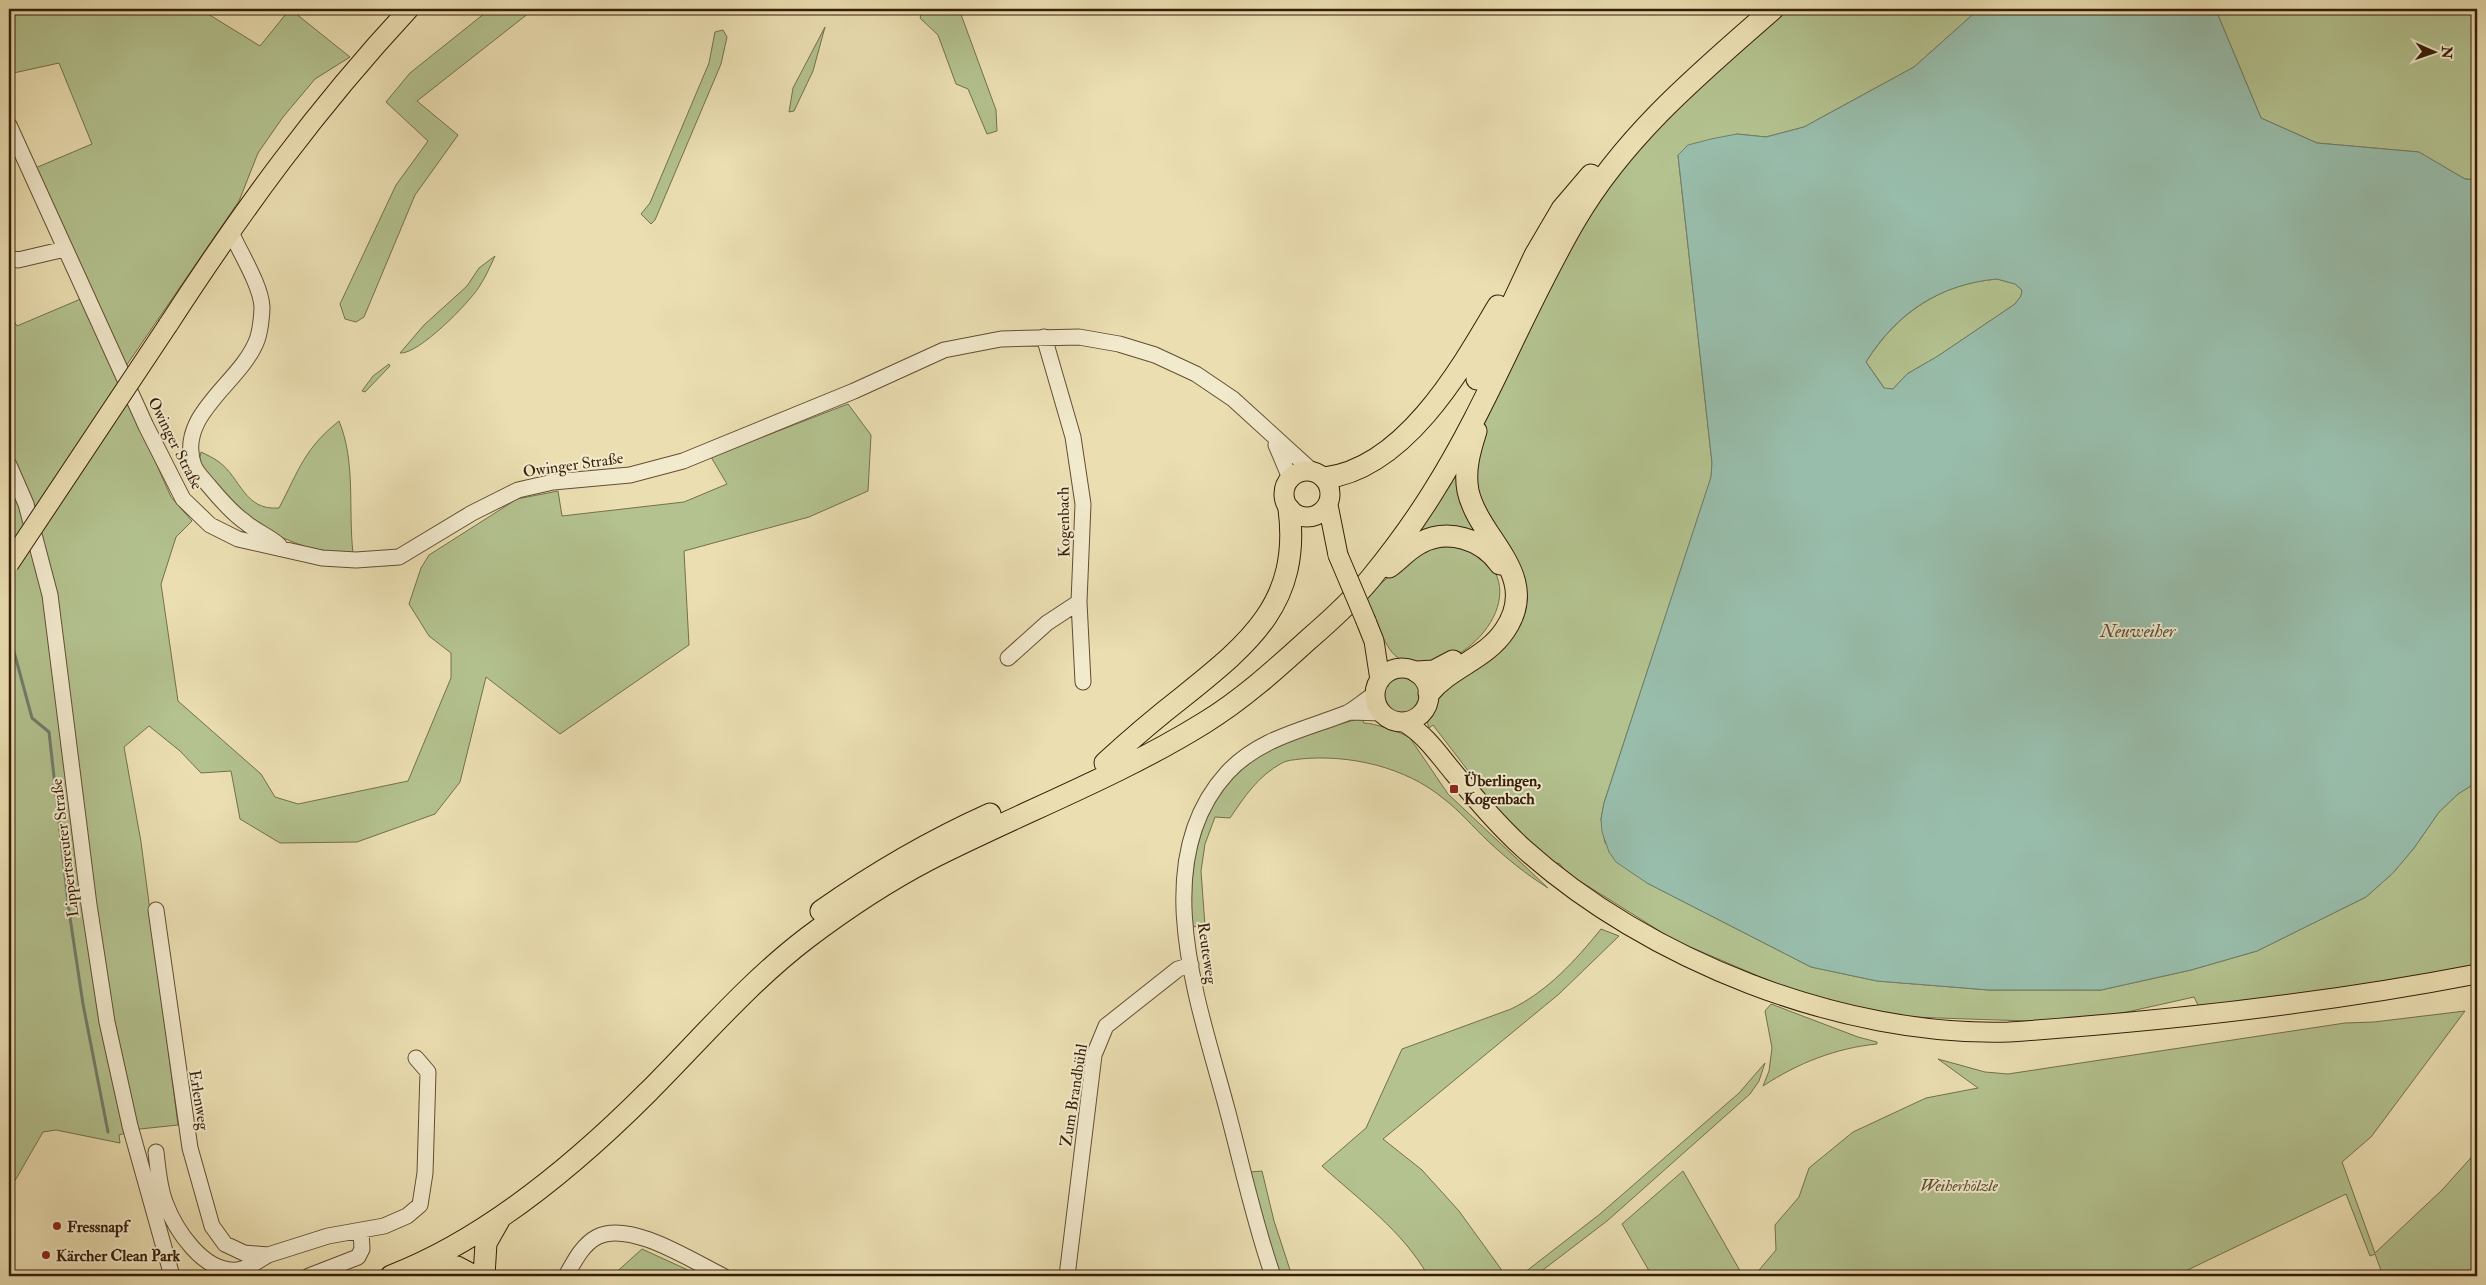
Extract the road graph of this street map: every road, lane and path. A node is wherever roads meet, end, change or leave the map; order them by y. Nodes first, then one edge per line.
1 (409, 9) edge
2 (1773, 9) edge
3 (1667, 103) junction
4 (9, 125) edge
5 (230, 230) junction
6 (64, 249) junction
7 (1535, 255) junction
8 (9, 258) edge
9 (1044, 337) junction
10 (1479, 409) junction
11 (1272, 435) junction
12 (9, 464) edge
13 (1318, 474) junction
14 (1290, 478) junction
15 (1328, 505) junction
16 (1298, 513) junction
17 (283, 550) junction
18 (1336, 550) junction
19 (9, 564) edge
20 (1370, 579) junction
21 (1079, 602) junction
22 (1008, 658) dead end
23 (1417, 672) junction
24 (1383, 681) junction
25 (1083, 682) dead end
26 (1427, 702) junction
27 (1350, 712) junction
28 (1382, 714) junction
29 (1404, 722) junction
30 (1438, 752) junction
31 (1105, 763) junction
32 (156, 910) dead end
33 (1191, 964) junction
34 (2477, 974) edge
35 (416, 1058) dead end
36 (156, 1152) dead end
37 (501, 1216) junction
38 (159, 1228) junction
39 (361, 1231) junction
40 (268, 1255) junction
41 (425, 1263) junction
42 (172, 1276) edge
43 (181, 1276) edge
44 (309, 1276) edge
45 (378, 1276) edge
46 (391, 1276) edge
47 (474, 1276) edge
48 (484, 1276) edge
49 (566, 1276) edge
50 (723, 1276) edge
51 (1066, 1276) edge
52 (1273, 1276) edge

1 - 5 main road
2 - 3 highway
3 - 7 highway
3 - 10 highway
4 - 6 street, Owinger Straße
5 - 17 street
5 - 19 main road, bridge
6 - 8 street
6 - 17 street, Owinger Straße
7 - 13 highway
7 - 31 highway
9 - 11 street, Owinger Straße
9 - 17 street, Owinger Straße
9 - 21 street, Kogenbach
10 - 20 highway
10 - 26 highway
11 - 13 street, Owinger Straße
11 - 14 street, Owinger Straße
12 - 38 street, Lippertsreuter Straße
13 - 14 main road
13 - 15 main road
14 - 16 main road
15 - 16 main road
15 - 18 main road
16 - 18 main road
16 - 31 highway
18 - 24 main road, bridge
20 - 23 highway
20 - 37 highway
21 - 22 street
21 - 25 street, Kogenbach
23 - 24 main road
23 - 26 main road
24 - 27 street, Reuteweg
24 - 28 main road
26 - 29 main road
26 - 30 main road
27 - 28 street, Reuteweg
27 - 33 street, Reuteweg
28 - 29 main road
29 - 30 main road
30 - 34 main road
31 - 45 highway
32 - 40 street, Erlenweg
33 - 51 street, Zum Brandbühl
33 - 52 street, Reuteweg
35 - 39 street, Erlenweg
36 - 40 street, Erlenweg
37 - 41 highway
37 - 48 highway
38 - 42 street, Lippertsreuter Straße
38 - 43 street, Lippertsreuter Straße
39 - 40 street, Erlenweg
39 - 44 street
41 - 46 highway
41 - 47 highway
49 - 50 street

